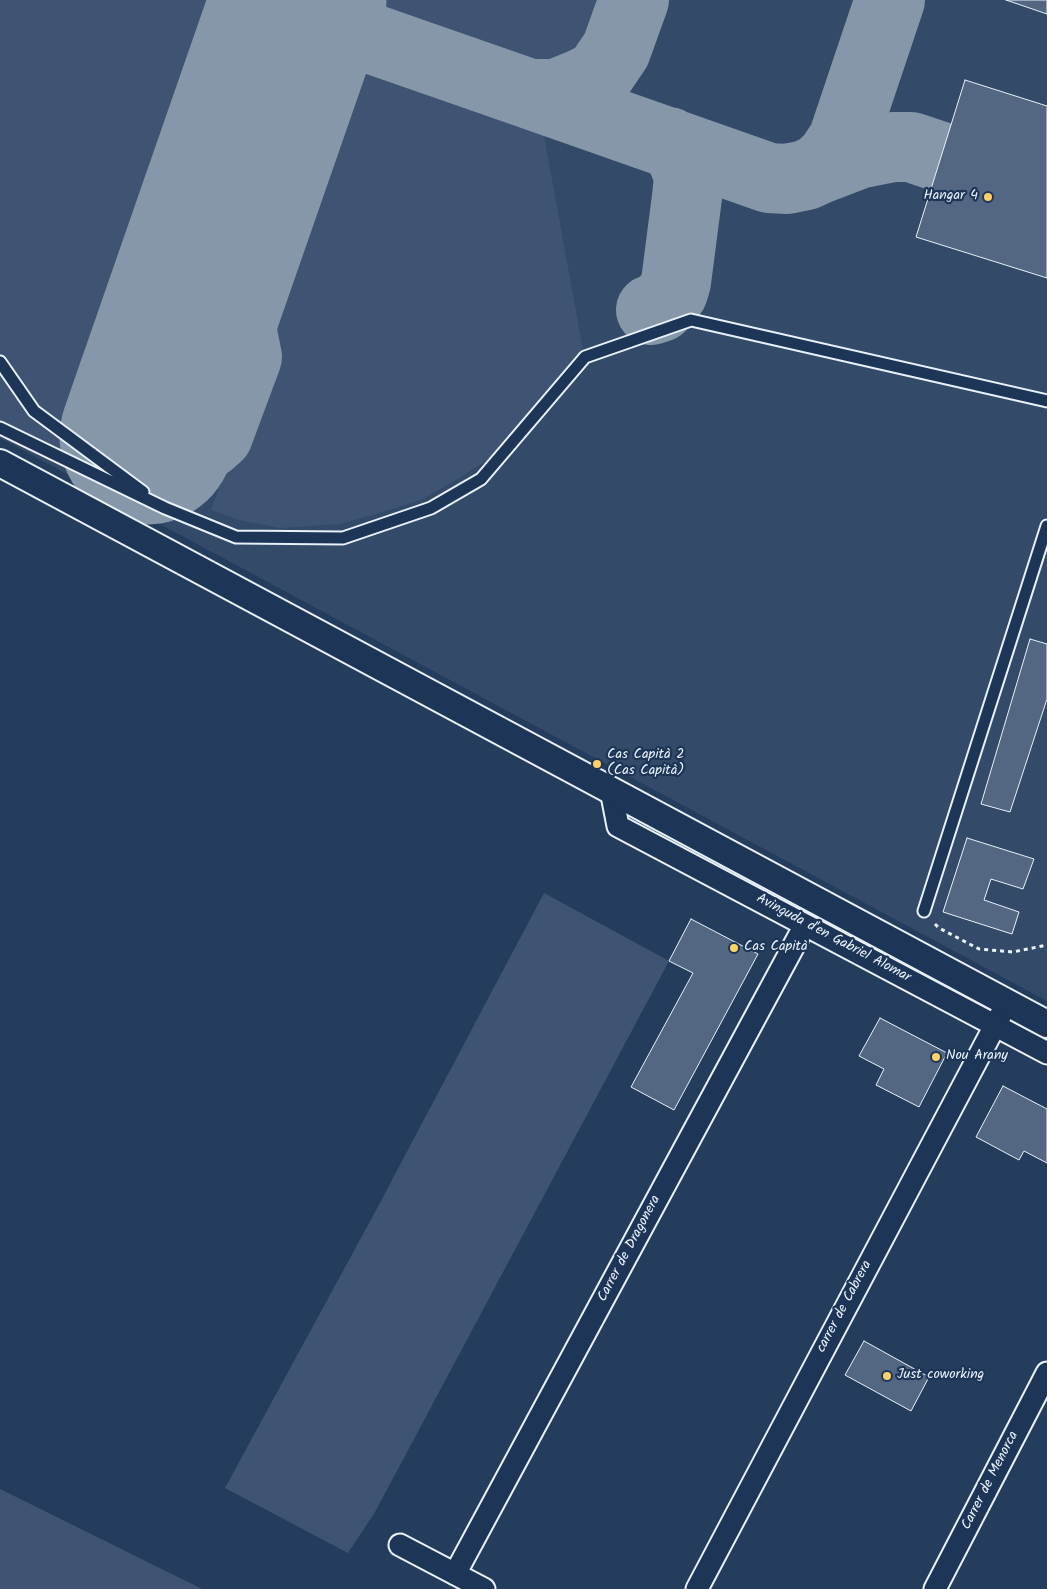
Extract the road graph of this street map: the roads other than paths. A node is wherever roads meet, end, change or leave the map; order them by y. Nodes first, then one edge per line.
1 (0, 362) edge
2 (1047, 401) edge
3 (0, 428) edge
4 (0, 464) edge
5 (165, 508) junction
6 (1047, 526) edge
7 (611, 790) junction
8 (924, 912) road end
9 (805, 924) junction
10 (1007, 1002) junction
11 (1047, 1024) edge
12 (994, 1025) junction
13 (1047, 1053) edge
14 (1047, 1374) edge
15 (400, 1545) dead end
16 (456, 1574) junction
17 (484, 1589) edge
18 (697, 1589) edge
19 (935, 1589) edge

1 - 5 lane
2 - 5 lane
3 - 5 lane
4 - 7 street
6 - 8 lane
7 - 9 street, Avinguda d'en Gabriel Alomar
7 - 10 street
9 - 12 street, Avinguda d'en Gabriel Alomar
9 - 16 street, Carrer de Dragonera
10 - 11 street
10 - 12 street, carrer de Cabrera
12 - 13 street, Avinguda d'en Gabriel Alomar
12 - 18 street, carrer de Cabrera
14 - 19 street, Carrer de Menorca
15 - 16 street
16 - 17 street

